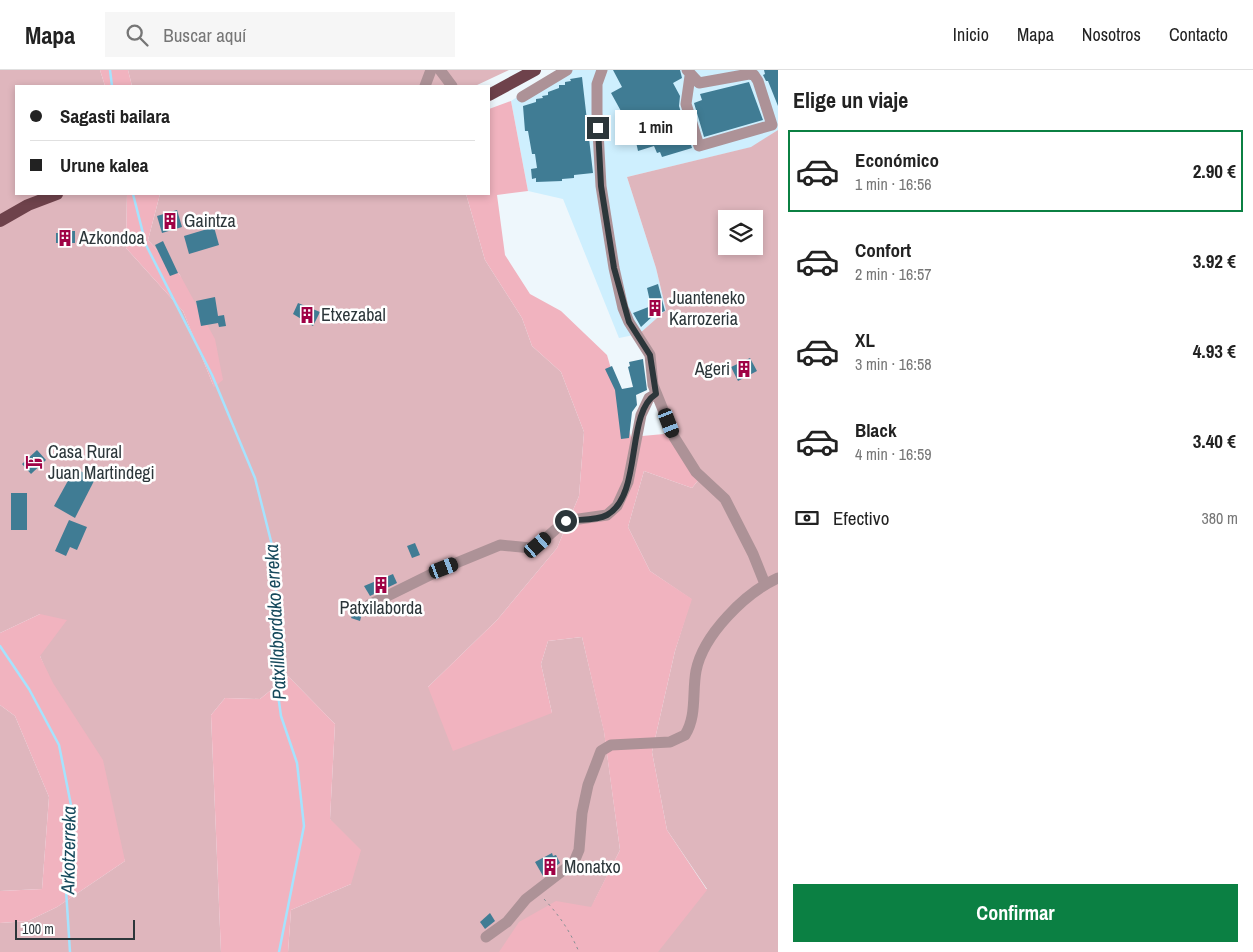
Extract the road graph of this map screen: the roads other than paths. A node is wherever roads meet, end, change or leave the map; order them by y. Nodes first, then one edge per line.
1 (431, 70) edge
2 (439, 70) edge
3 (535, 70) edge
4 (567, 70) edge
5 (602, 70) edge
6 (689, 73) edge
7 (425, 85) edge
8 (439, 85) edge
9 (451, 85) edge
10 (491, 92) edge
11 (522, 97) dead end
12 (54, 195) edge
13 (0, 221) edge
14 (656, 394) junction
15 (778, 578) edge
16 (765, 584) junction
17 (369, 605) dead end
18 (486, 938) dead end

1 - 7 street
2 - 8 street
2 - 9 street
3 - 10 main road
4 - 11 street
5 - 14 street
6 - 6 street
12 - 13 main road
14 - 16 street
14 - 17 street
15 - 16 street
16 - 18 street

